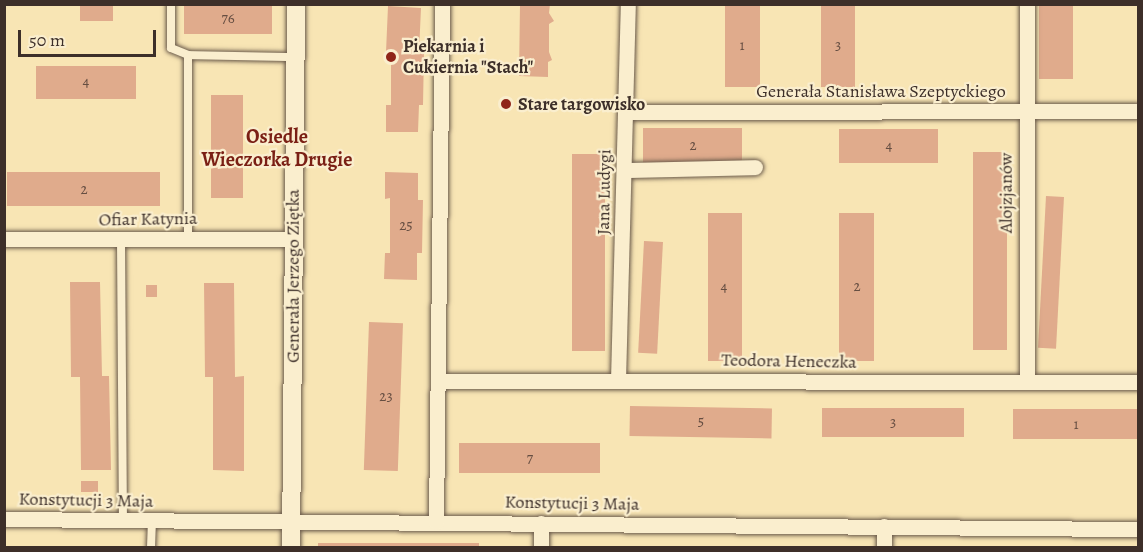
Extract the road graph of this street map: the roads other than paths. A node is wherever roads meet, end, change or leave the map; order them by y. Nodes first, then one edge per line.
1 (171, 4) edge
2 (296, 4) edge
3 (442, 4) edge
4 (628, 4) edge
5 (1027, 4) edge
6 (188, 55) junction
7 (295, 57) junction
8 (1025, 110) junction
9 (1136, 111) dead end
10 (625, 112) junction
11 (755, 167) dead end
12 (625, 170) junction
13 (188, 238) junction
14 (4, 239) edge
15 (293, 239) junction
16 (121, 240) junction
17 (618, 380) junction
18 (438, 381) junction
19 (1027, 382) junction
20 (1138, 382) edge
21 (4, 519) edge
22 (152, 520) junction
23 (291, 520) junction
24 (123, 521) junction
25 (436, 522) junction
26 (541, 523) junction
27 (884, 526) junction
28 (1138, 529) edge
29 (151, 548) edge
30 (291, 548) edge
31 (541, 548) edge
32 (884, 548) edge

1 - 6 lane
2 - 7 street, Generała Jerzego Ziętka
3 - 18 street
4 - 10 street, Jana Ludygi
5 - 8 street, Alojzjanów
6 - 7 lane
6 - 13 lane
7 - 15 street, Generała Jerzego Ziętka
8 - 9 street, Generała Stanisława Szeptyckiego
8 - 10 street, Generała Stanisława Szeptyckiego
8 - 19 street, Alojzjanów
10 - 12 street, Jana Ludygi
11 - 12 street
12 - 17 street, Jana Ludygi
13 - 15 street, Ofiar Katynia
13 - 16 street, Ofiar Katynia
14 - 16 street, Ofiar Katynia
15 - 23 street, Generała Jerzego Ziętka
16 - 24 lane
17 - 18 street, Teodora Heneczka
17 - 19 street, Teodora Heneczka
18 - 25 street
19 - 20 street, Teodora Heneczka
21 - 24 street, Konstytucji 3 Maja
22 - 23 street, Konstytucji 3 Maja
22 - 24 street, Konstytucji 3 Maja
22 - 29 lane
23 - 25 street, Konstytucji 3 Maja
23 - 30 street, Generała Jerzego Ziętka
25 - 26 street, Konstytucji 3 Maja
26 - 27 street, Konstytucji 3 Maja
26 - 31 street
27 - 28 street, Konstytucji 3 Maja
27 - 32 street

